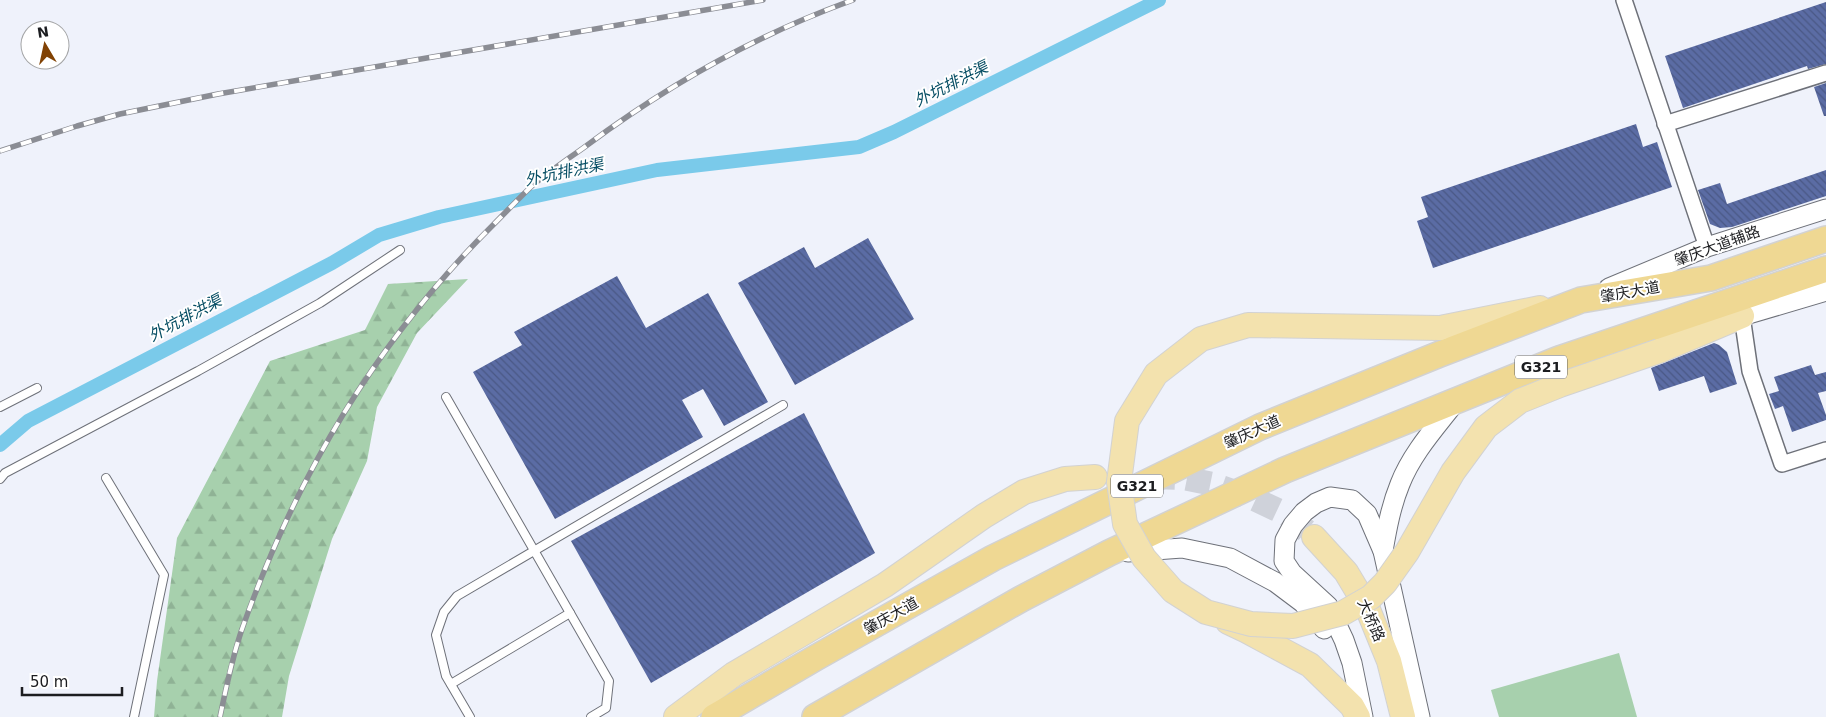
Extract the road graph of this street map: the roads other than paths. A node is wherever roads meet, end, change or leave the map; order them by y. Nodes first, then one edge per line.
1 (1624, 0) edge
2 (1826, 73) edge
3 (1664, 124) junction
4 (1826, 209) edge
5 (1826, 238) edge
6 (1706, 247) junction
7 (400, 250) dead end
8 (1826, 269) edge
9 (1826, 291) edge
10 (1581, 300) junction
11 (1742, 316) junction
12 (1627, 336) junction
13 (37, 388) dead end
14 (446, 397) dead end
15 (1456, 401) junction
16 (783, 405) dead end
17 (0, 407) edge
18 (1826, 450) edge
19 (1094, 477) dead end
20 (106, 478) dead end
21 (0, 479) edge
22 (1314, 537) tunnel mouth
23 (534, 551) junction
24 (1383, 551) junction
25 (1110, 553) junction
26 (1206, 612) junction
27 (570, 613) junction
28 (1352, 663) junction
29 (451, 684) junction
30 (134, 717) edge
31 (470, 717) edge
32 (591, 717) edge
33 (676, 717) edge
34 (714, 717) edge
35 (815, 717) edge
36 (1358, 717) edge
37 (1363, 717) edge
38 (1403, 717) edge
39 (1420, 717) edge

1 - 3 street
2 - 3 street
3 - 6 street
4 - 6 street, 肇庆大道辅路
5 - 10 highway, 肇庆大道 / G321
6 - 10 street, 肇庆大道辅路
7 - 21 lane
8 - 12 highway, G321
9 - 11 street
10 - 26 main road, bridge
10 - 34 highway, 肇庆大道 / G321
11 - 12 street
11 - 18 street
11 - 26 main road, bridge
12 - 15 highway, G321
13 - 17 lane
14 - 23 lane
15 - 24 street
15 - 25 highway, G321
16 - 23 lane
19 - 33 main road
20 - 30 lane
22 - 38 main road, 大桥路
23 - 27 lane
23 - 29 lane
24 - 28 street
24 - 39 street
25 - 28 street
25 - 35 highway, G321
26 - 36 main road, bridge
27 - 29 lane
27 - 32 lane
28 - 37 street
29 - 31 lane

